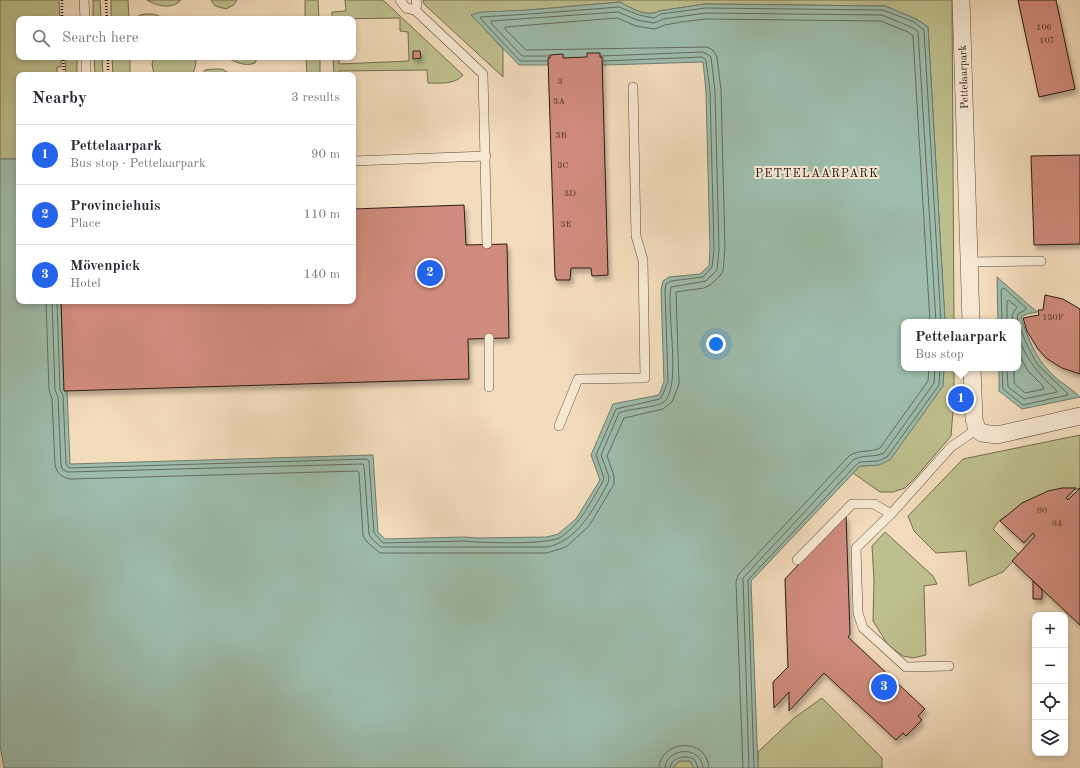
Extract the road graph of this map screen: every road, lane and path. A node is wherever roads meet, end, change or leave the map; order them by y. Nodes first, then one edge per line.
1 (62, 0) edge
2 (84, 0) edge
3 (106, 0) edge
4 (400, 0) edge
5 (416, 0) edge
6 (961, 0) edge
7 (415, 10) junction
8 (62, 16) edge
9 (85, 16) edge
10 (107, 16) edge
11 (63, 60) edge
12 (86, 60) edge
13 (108, 60) edge
14 (64, 72) edge
15 (86, 72) edge
16 (108, 72) edge
17 (633, 87) dead end
18 (486, 156) junction
19 (356, 160) edge
20 (487, 244) dead end
21 (1041, 261) dead end
22 (970, 262) junction
23 (971, 319) edge
24 (488, 338) dead end
25 (972, 371) edge
26 (489, 387) dead end
27 (1080, 416) edge
28 (559, 426) dead end
29 (977, 430) junction
30 (891, 514) junction
31 (797, 560) dead end
32 (949, 666) dead end

1 - 8 path
2 - 9 lane
3 - 10 path
4 - 7 lane
5 - 7 lane
6 - 22 street, Pettelaarpark
7 - 18 lane
11 - 14 path
12 - 15 lane
13 - 16 path
17 - 28 lane
18 - 19 lane
18 - 20 lane
21 - 22 lane
22 - 23 street, Pettelaarpark
24 - 26 lane
25 - 29 street
27 - 29 street
29 - 30 lane
30 - 31 lane
30 - 32 lane

